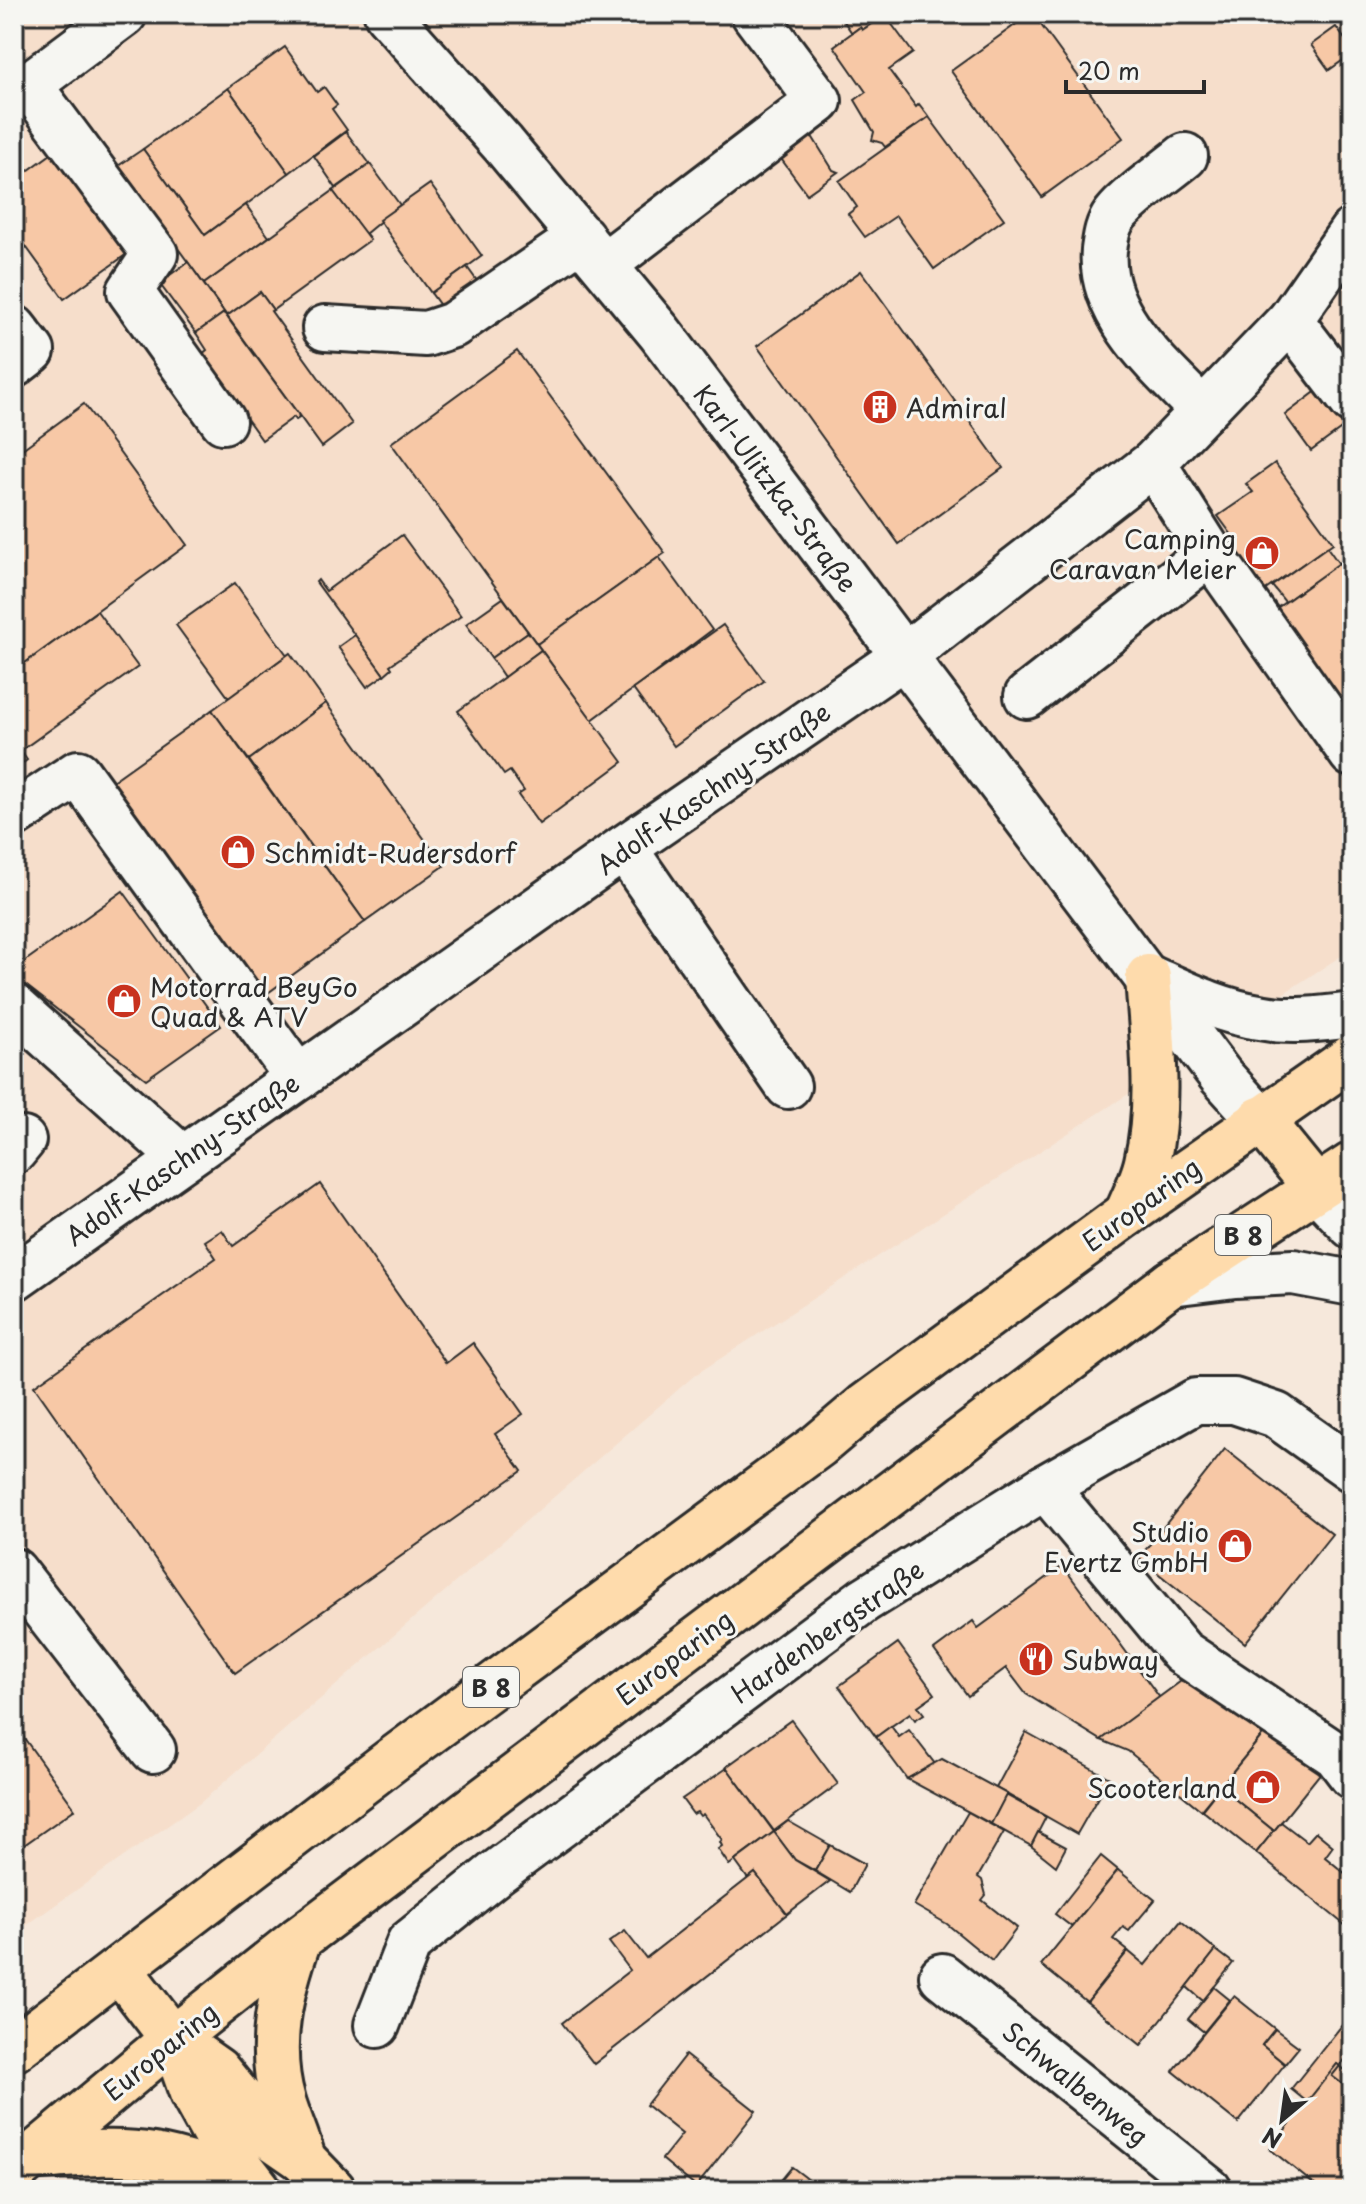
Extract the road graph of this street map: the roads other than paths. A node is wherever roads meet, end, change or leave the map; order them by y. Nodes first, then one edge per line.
1 (124, 14) edge
2 (387, 14) edge
3 (754, 14) edge
4 (21, 90) edge
5 (1185, 156) dead end
6 (1352, 231) edge
7 (594, 250) junction
8 (1290, 320) junction
9 (14, 328) edge
10 (325, 328) dead end
11 (14, 365) edge
12 (1352, 401) edge
13 (1203, 411) junction
14 (223, 421) dead end
15 (1153, 463) junction
16 (1210, 553) junction
17 (903, 657) junction
18 (1027, 696) dead end
19 (1352, 754) edge
20 (14, 815) edge
21 (624, 848) junction
22 (1148, 977) junction
23 (14, 1007) edge
24 (1352, 1015) edge
25 (1352, 1057) edge
26 (298, 1078) junction
27 (788, 1086) dead end
28 (1260, 1119) junction
29 (182, 1158) junction
30 (1352, 1165) edge
31 (1316, 1188) junction
32 (1127, 1214) junction
33 (1352, 1226) edge
34 (14, 1278) edge
35 (1171, 1283) junction
36 (1352, 1283) edge
37 (1352, 1469) edge
38 (1045, 1487) junction
39 (14, 1571) edge
40 (153, 1750) dead end
41 (1352, 1776) edge
42 (299, 1939) junction
43 (120, 1970) junction
44 (942, 1976) dead end
45 (377, 2025) dead end
46 (173, 2039) junction
47 (14, 2049) edge
48 (303, 2159) junction
49 (22, 2165) edge
50 (258, 2190) edge
51 (333, 2190) edge
52 (1209, 2190) edge

1 - 4 street
2 - 7 street, Karl-Ulitzka-Straße
3 - 7 street
4 - 14 street
5 - 13 street
6 - 8 street, Adolf-Kaschny-Straße
7 - 10 street
7 - 17 street, Karl-Ulitzka-Straße
8 - 12 street
8 - 13 street, Adolf-Kaschny-Straße
9 - 11 street
13 - 15 street, Adolf-Kaschny-Straße
15 - 16 street
15 - 17 street, Adolf-Kaschny-Straße
16 - 18 street
16 - 19 street
17 - 21 street, Adolf-Kaschny-Straße
17 - 22 street, Karl-Ulitzka-Straße
20 - 26 street
21 - 26 street, Adolf-Kaschny-Straße
21 - 27 street
22 - 24 street
22 - 28 street, Karl-Ulitzka-Straße
22 - 32 main road
23 - 29 street
25 - 28 main road, Europaring / B 8
26 - 29 street, Adolf-Kaschny-Straße
28 - 31 main road
28 - 32 main road, Europaring / B 8
29 - 34 street, Adolf-Kaschny-Straße
30 - 31 main road, Europaring / B 8
31 - 33 street
31 - 35 main road, Europaring / B 8
32 - 43 main road, Europaring / B 8
35 - 36 street
35 - 42 main road, Europaring / B 8
37 - 38 street, Hardenbergstraße
38 - 41 street
38 - 45 street, Hardenbergstraße
39 - 40 street
42 - 46 main road, Europaring
42 - 48 main road
43 - 46 main road
43 - 47 main road, Europaring / B 8
44 - 52 street, Schwalbenweg
46 - 48 main road
46 - 49 main road, Europaring
46 - 50 main road
48 - 51 main road
49 - 50 main road

